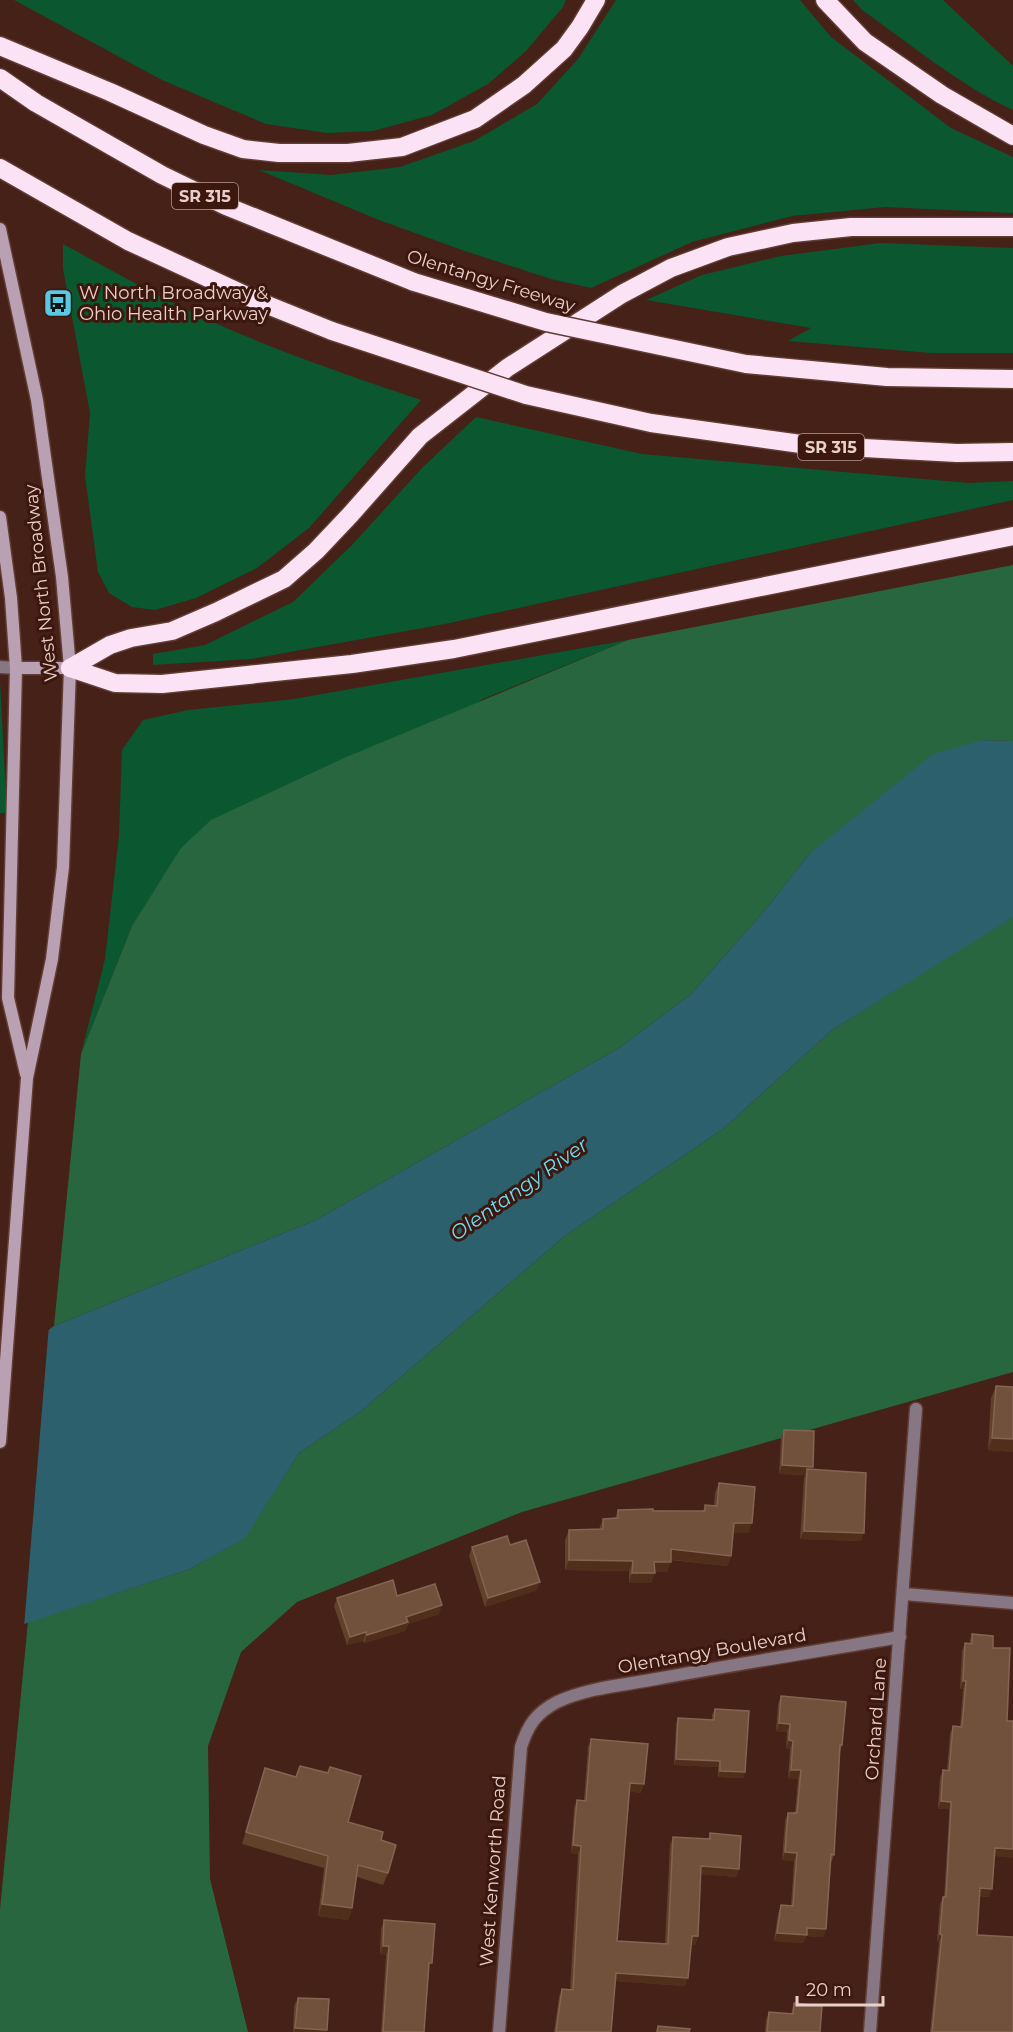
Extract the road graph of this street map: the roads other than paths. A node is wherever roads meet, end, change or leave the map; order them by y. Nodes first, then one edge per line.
1 (596, 0) edge
2 (825, 0) edge
3 (0, 46) edge
4 (4, 81) edge
5 (1013, 136) edge
6 (0, 168) edge
7 (1013, 227) edge
8 (0, 229) edge
9 (1013, 379) edge
10 (1013, 452) edge
11 (0, 517) edge
12 (1013, 536) edge
13 (0, 667) edge
14 (16, 668) junction
15 (70, 668) junction
16 (27, 1078) junction
17 (916, 1409) dead end
18 (0, 1442) edge
19 (904, 1594) junction
20 (1013, 1603) edge
21 (900, 1637) junction
22 (536, 1717) joint
23 (499, 2032) edge
24 (870, 2032) edge

1 - 3 highway
2 - 5 highway
4 - 9 highway, Olentangy Freeway / SR 315, bridge
6 - 10 highway, SR 315, bridge
7 - 15 highway
8 - 15 main road, West North Broadway
11 - 14 main road, West North Broadway
12 - 15 highway
13 - 14 street
14 - 15 main road
14 - 16 main road, West North Broadway
15 - 16 main road, West North Broadway
16 - 18 main road, West North Broadway
17 - 19 street, Orchard Lane
19 - 20 street
19 - 21 street, Orchard Lane
21 - 22 street, Olentangy Boulevard
21 - 24 street, Orchard Lane
22 - 23 street, West Kenworth Road

